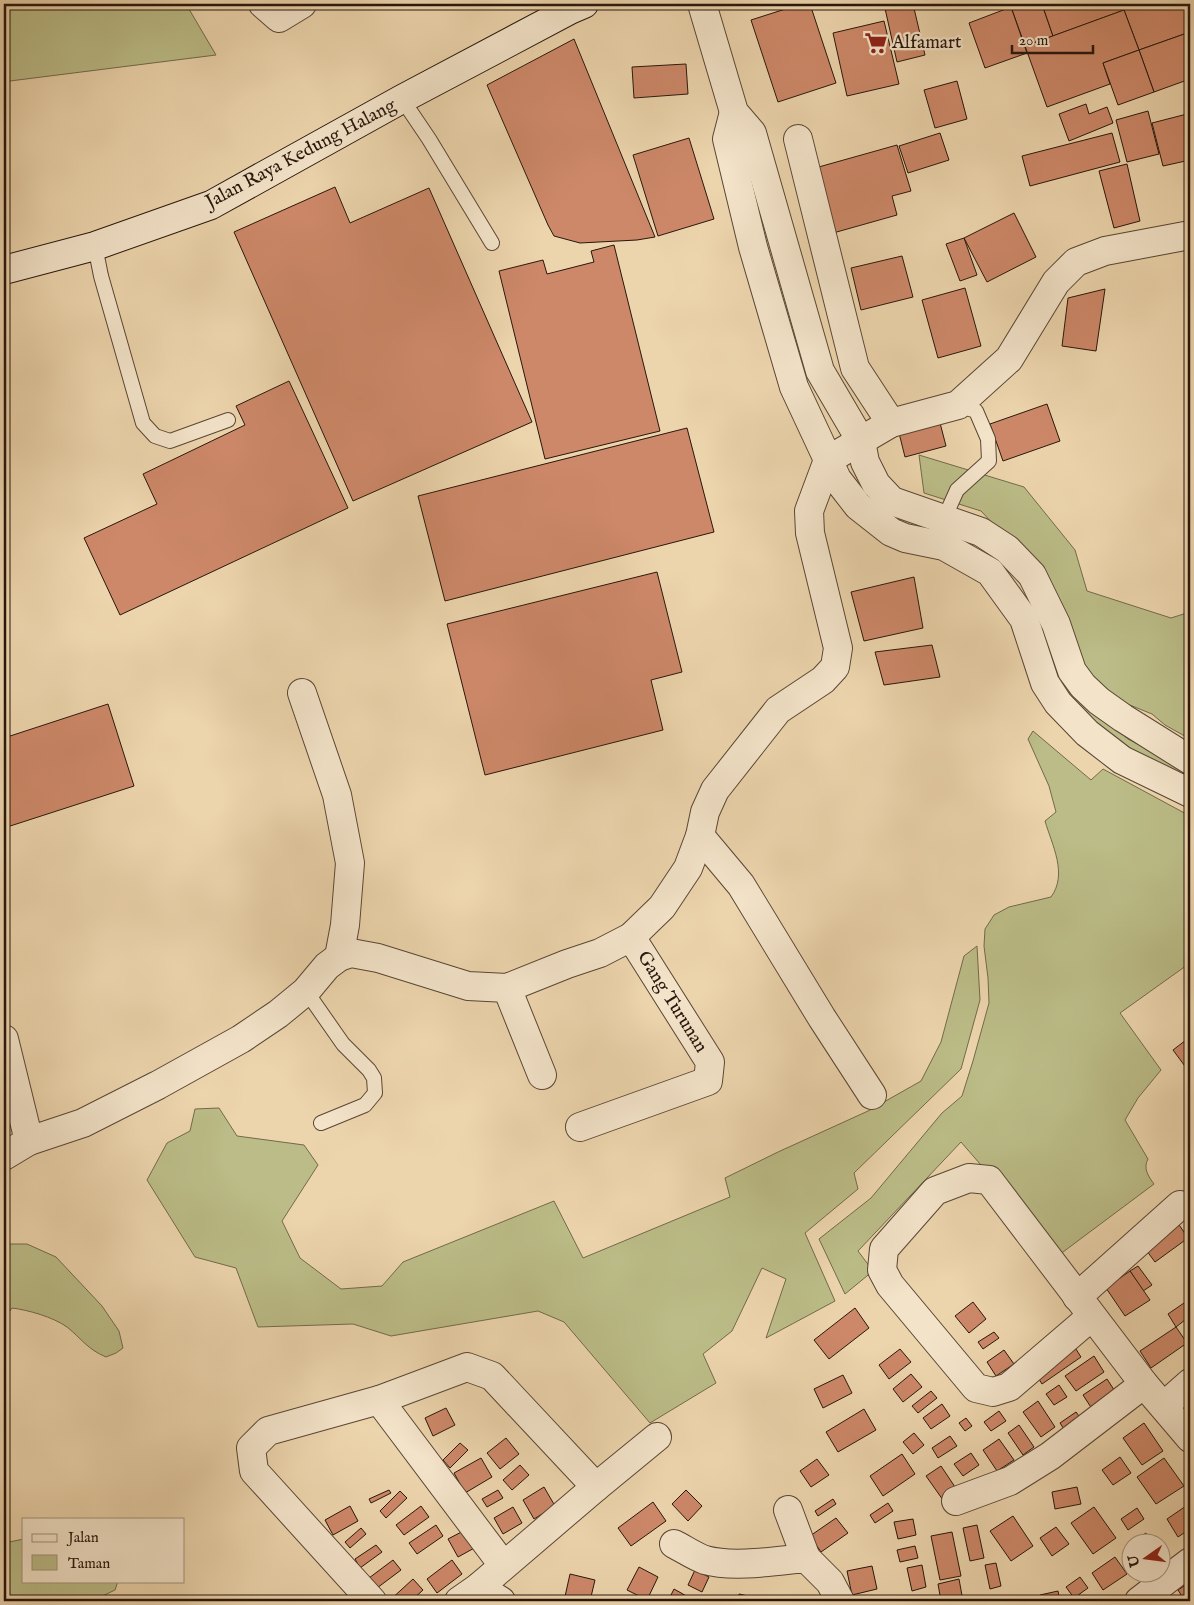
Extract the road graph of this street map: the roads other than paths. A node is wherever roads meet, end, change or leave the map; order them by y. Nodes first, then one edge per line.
1 (263, 4) edge
2 (302, 4) edge
3 (584, 4) edge
4 (702, 4) edge
5 (402, 99) junction
6 (734, 112) junction
7 (798, 139) dead end
8 (1190, 235) edge
9 (492, 243) dead end
10 (96, 246) junction
11 (4, 270) edge
12 (958, 404) junction
13 (228, 420) dead end
14 (891, 423) junction
15 (861, 441) junction
16 (828, 460) junction
17 (944, 519) junction
18 (944, 546) junction
19 (302, 693) dead end
20 (1190, 760) edge
21 (1190, 793) edge
22 (700, 836) junction
23 (631, 936) junction
24 (339, 957) junction
25 (507, 988) junction
26 (306, 991) junction
27 (4, 1039) edge
28 (542, 1075) dead end
29 (872, 1095) dead end
30 (321, 1123) dead end
31 (580, 1127) dead end
32 (29, 1141) junction
33 (4, 1156) edge
34 (1180, 1204) dead end
35 (1085, 1307) junction
36 (1190, 1383) edge
37 (1144, 1384) junction
38 (379, 1400) junction
39 (1164, 1406) junction
40 (657, 1437) dead end
41 (1190, 1438) edge
42 (596, 1487) junction
43 (956, 1501) dead end
44 (788, 1510) dead end
45 (674, 1544) dead end
46 (806, 1558) junction
47 (1190, 1562) edge
48 (503, 1566) junction
49 (480, 1596) edge
50 (372, 1601) edge
51 (840, 1601) edge
52 (1139, 1601) edge

1 - 2 street
3 - 5 street, Jalan Raya Kedung Halang
4 - 6 street
5 - 9 lane
5 - 10 street, Jalan Raya Kedung Halang
6 - 15 street
6 - 16 street
7 - 14 street
8 - 12 street
10 - 11 street, Jalan Raya Kedung Halang
10 - 13 lane
12 - 14 street
12 - 17 lane
14 - 15 street
15 - 16 street
15 - 17 street
16 - 18 street
16 - 22 street
17 - 18 street
17 - 20 street
18 - 21 street
19 - 24 street
22 - 23 street
22 - 29 street
23 - 25 street
23 - 31 street, Gang Turunan
24 - 25 street
24 - 26 street
25 - 28 street
26 - 30 lane
26 - 32 street
27 - 32 street
32 - 33 street
34 - 35 street
35 - 35 street
35 - 37 street
36 - 39 street
37 - 39 street
37 - 43 street
38 - 42 street
38 - 48 street
38 - 50 street
39 - 41 street
40 - 42 street
42 - 48 street
44 - 46 street
45 - 46 street
46 - 51 street
47 - 52 street
48 - 49 street

